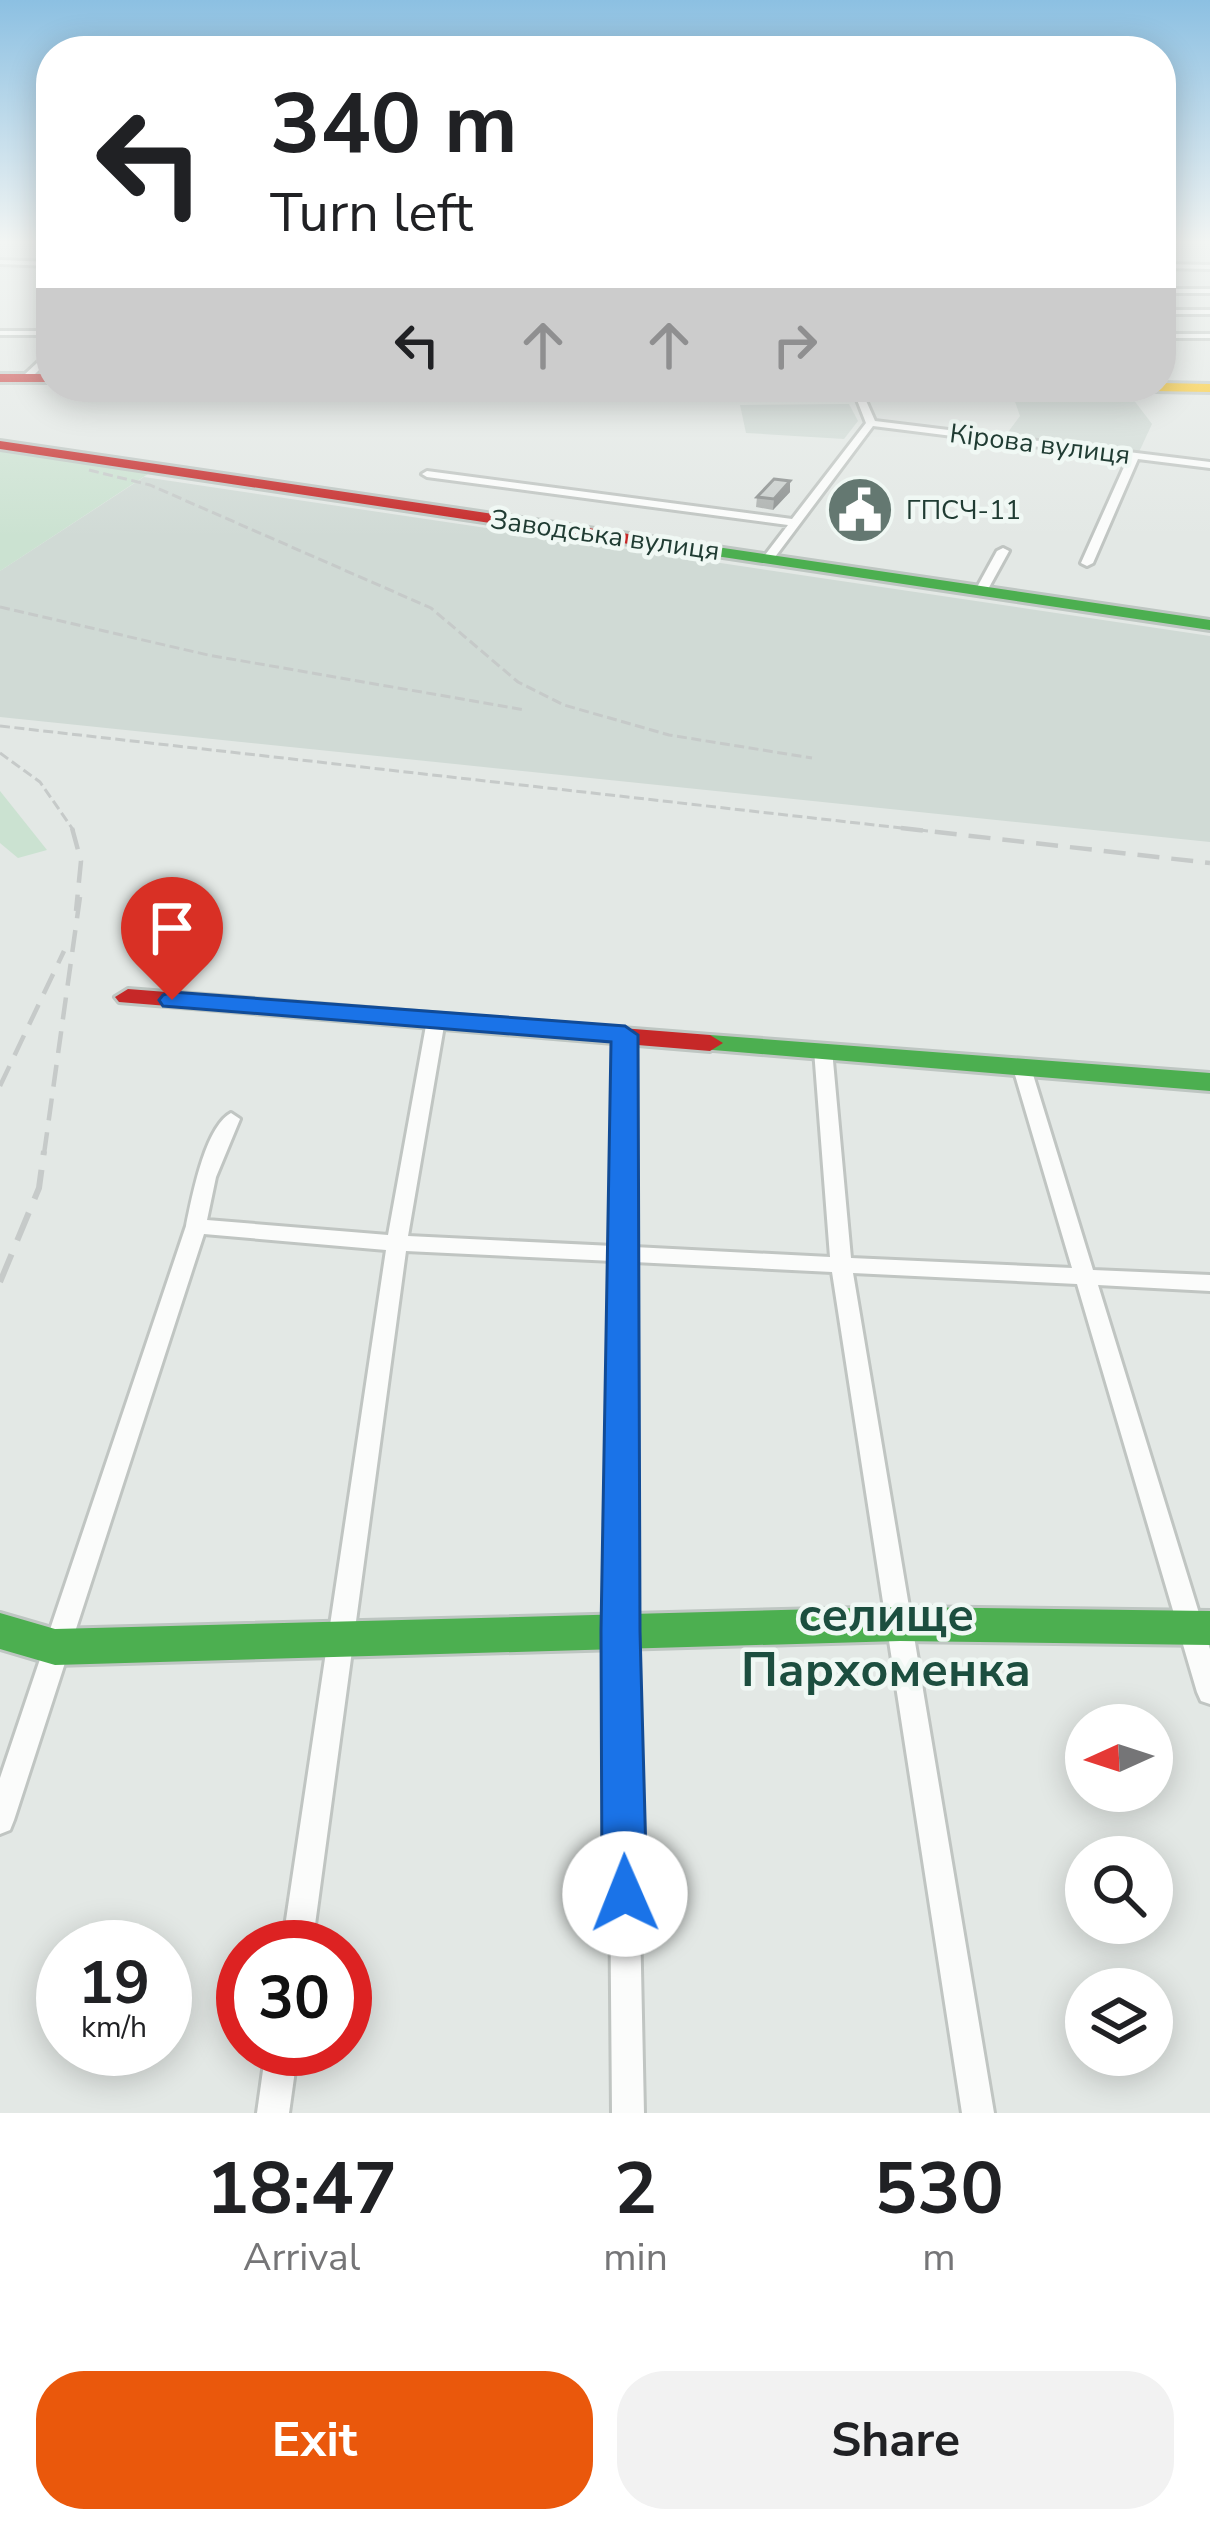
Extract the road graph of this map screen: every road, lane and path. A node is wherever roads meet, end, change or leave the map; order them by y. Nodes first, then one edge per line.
1 (1176, 387) edge
2 (1210, 388) edge
3 (862, 402) edge
4 (871, 423) junction
5 (0, 445) edge
6 (1134, 456) junction
7 (1210, 465) edge
8 (427, 474) dead end
9 (795, 524) junction
10 (1003, 551) dead end
11 (768, 559) junction
12 (1088, 563) dead end
13 (981, 591) junction
14 (1210, 625) edge
15 (128, 997) dead end
16 (436, 1020) junction
17 (625, 1035) junction
18 (823, 1050) junction
19 (1022, 1068) junction
20 (1210, 1082) edge
21 (231, 1119) dead end
22 (196, 1226) junction
23 (397, 1242) junction
24 (625, 1252) junction
25 (841, 1261) junction
26 (1083, 1275) junction
27 (1210, 1283) edge
28 (900, 1624) junction
29 (1200, 1628) edge
30 (0, 1630) edge
31 (621, 1631) junction
32 (340, 1639) junction
33 (55, 1647) junction
34 (1210, 1692) edge
35 (0, 1820) edge
36 (301, 1920) edge
37 (278, 2076) edge
38 (273, 2113) edge
39 (628, 2113) edge
40 (978, 2113) edge

1 - 2 main road
3 - 4 street
4 - 6 street, Кірова вулиця
4 - 9 street
5 - 11 main road, Заводська вулиця
6 - 7 street, Кірова вулиця
6 - 12 street
8 - 9 street
9 - 11 street
10 - 13 street
11 - 13 main road, Заводська вулиця
13 - 14 main road, Заводська вулиця
15 - 16 main road
16 - 17 main road
16 - 23 street
17 - 18 main road
17 - 24 street
18 - 19 main road
18 - 25 street
19 - 20 main road
19 - 26 street
21 - 22 street
22 - 23 street
22 - 33 street
23 - 24 street
23 - 32 street
24 - 25 street
24 - 31 street
25 - 26 street
25 - 28 street
26 - 27 street
26 - 29 street
28 - 29 main road
28 - 31 main road
28 - 40 street
29 - 34 street
30 - 33 main road
31 - 32 main road
31 - 39 street
32 - 33 main road
32 - 36 street
33 - 35 street
37 - 38 street

